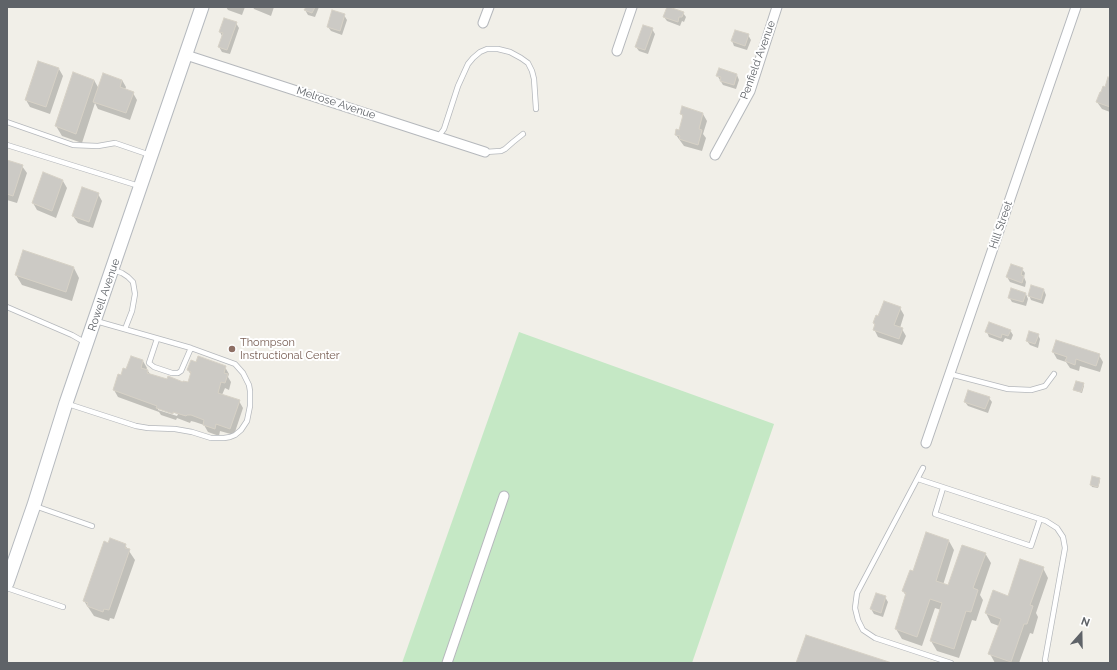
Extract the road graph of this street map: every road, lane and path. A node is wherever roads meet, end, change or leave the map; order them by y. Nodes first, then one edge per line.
1 (202, 7) edge
2 (488, 7) edge
3 (632, 7) edge
4 (777, 7) edge
5 (1076, 7) edge
6 (483, 23) dead end
7 (617, 51) dead end
8 (186, 55) junction
9 (536, 109) dead end
10 (7, 122) edge
11 (523, 134) dead end
12 (438, 137) junction
13 (7, 145) edge
14 (485, 152) joint
15 (152, 155) junction
16 (715, 155) dead end
17 (141, 187) junction
18 (112, 270) junction
19 (7, 307) edge
20 (95, 321) junction
21 (125, 329) junction
22 (158, 339) junction
23 (87, 343) junction
24 (191, 348) junction
25 (950, 374) junction
26 (1054, 374) dead end
27 (66, 403) junction
28 (926, 443) dead end
29 (923, 468) dead end
30 (918, 479) junction
31 (943, 488) junction
32 (504, 496) dead end
33 (34, 505) junction
34 (1040, 519) junction
35 (92, 526) dead end
36 (7, 583) edge
37 (7, 588) edge
38 (64, 607) dead end
39 (1044, 662) edge
40 (447, 663) edge
41 (951, 663) edge

1 - 8 street, Rowell Avenue
2 - 6 street
3 - 7 street
4 - 16 street, Penfield Avenue
5 - 25 street, Hill Street
8 - 12 street, Melrose Avenue
8 - 15 street, Rowell Avenue
9 - 12 lane
10 - 15 lane
11 - 14 lane
12 - 14 street, Melrose Avenue
13 - 17 lane
15 - 17 street, Rowell Avenue
17 - 18 street, Rowell Avenue
18 - 20 street, Rowell Avenue
18 - 21 lane
19 - 23 lane
20 - 21 lane
20 - 23 street, Rowell Avenue
21 - 22 lane
22 - 24 lane
22 - 24 lane
23 - 27 street, Rowell Avenue
24 - 27 lane
25 - 26 lane
25 - 28 street, Hill Street
27 - 33 street, Rowell Avenue
29 - 30 lane
30 - 31 lane
30 - 41 lane
31 - 34 lane
31 - 34 lane
32 - 40 street
33 - 35 lane
33 - 36 street, Rowell Avenue
34 - 39 lane
37 - 38 lane

